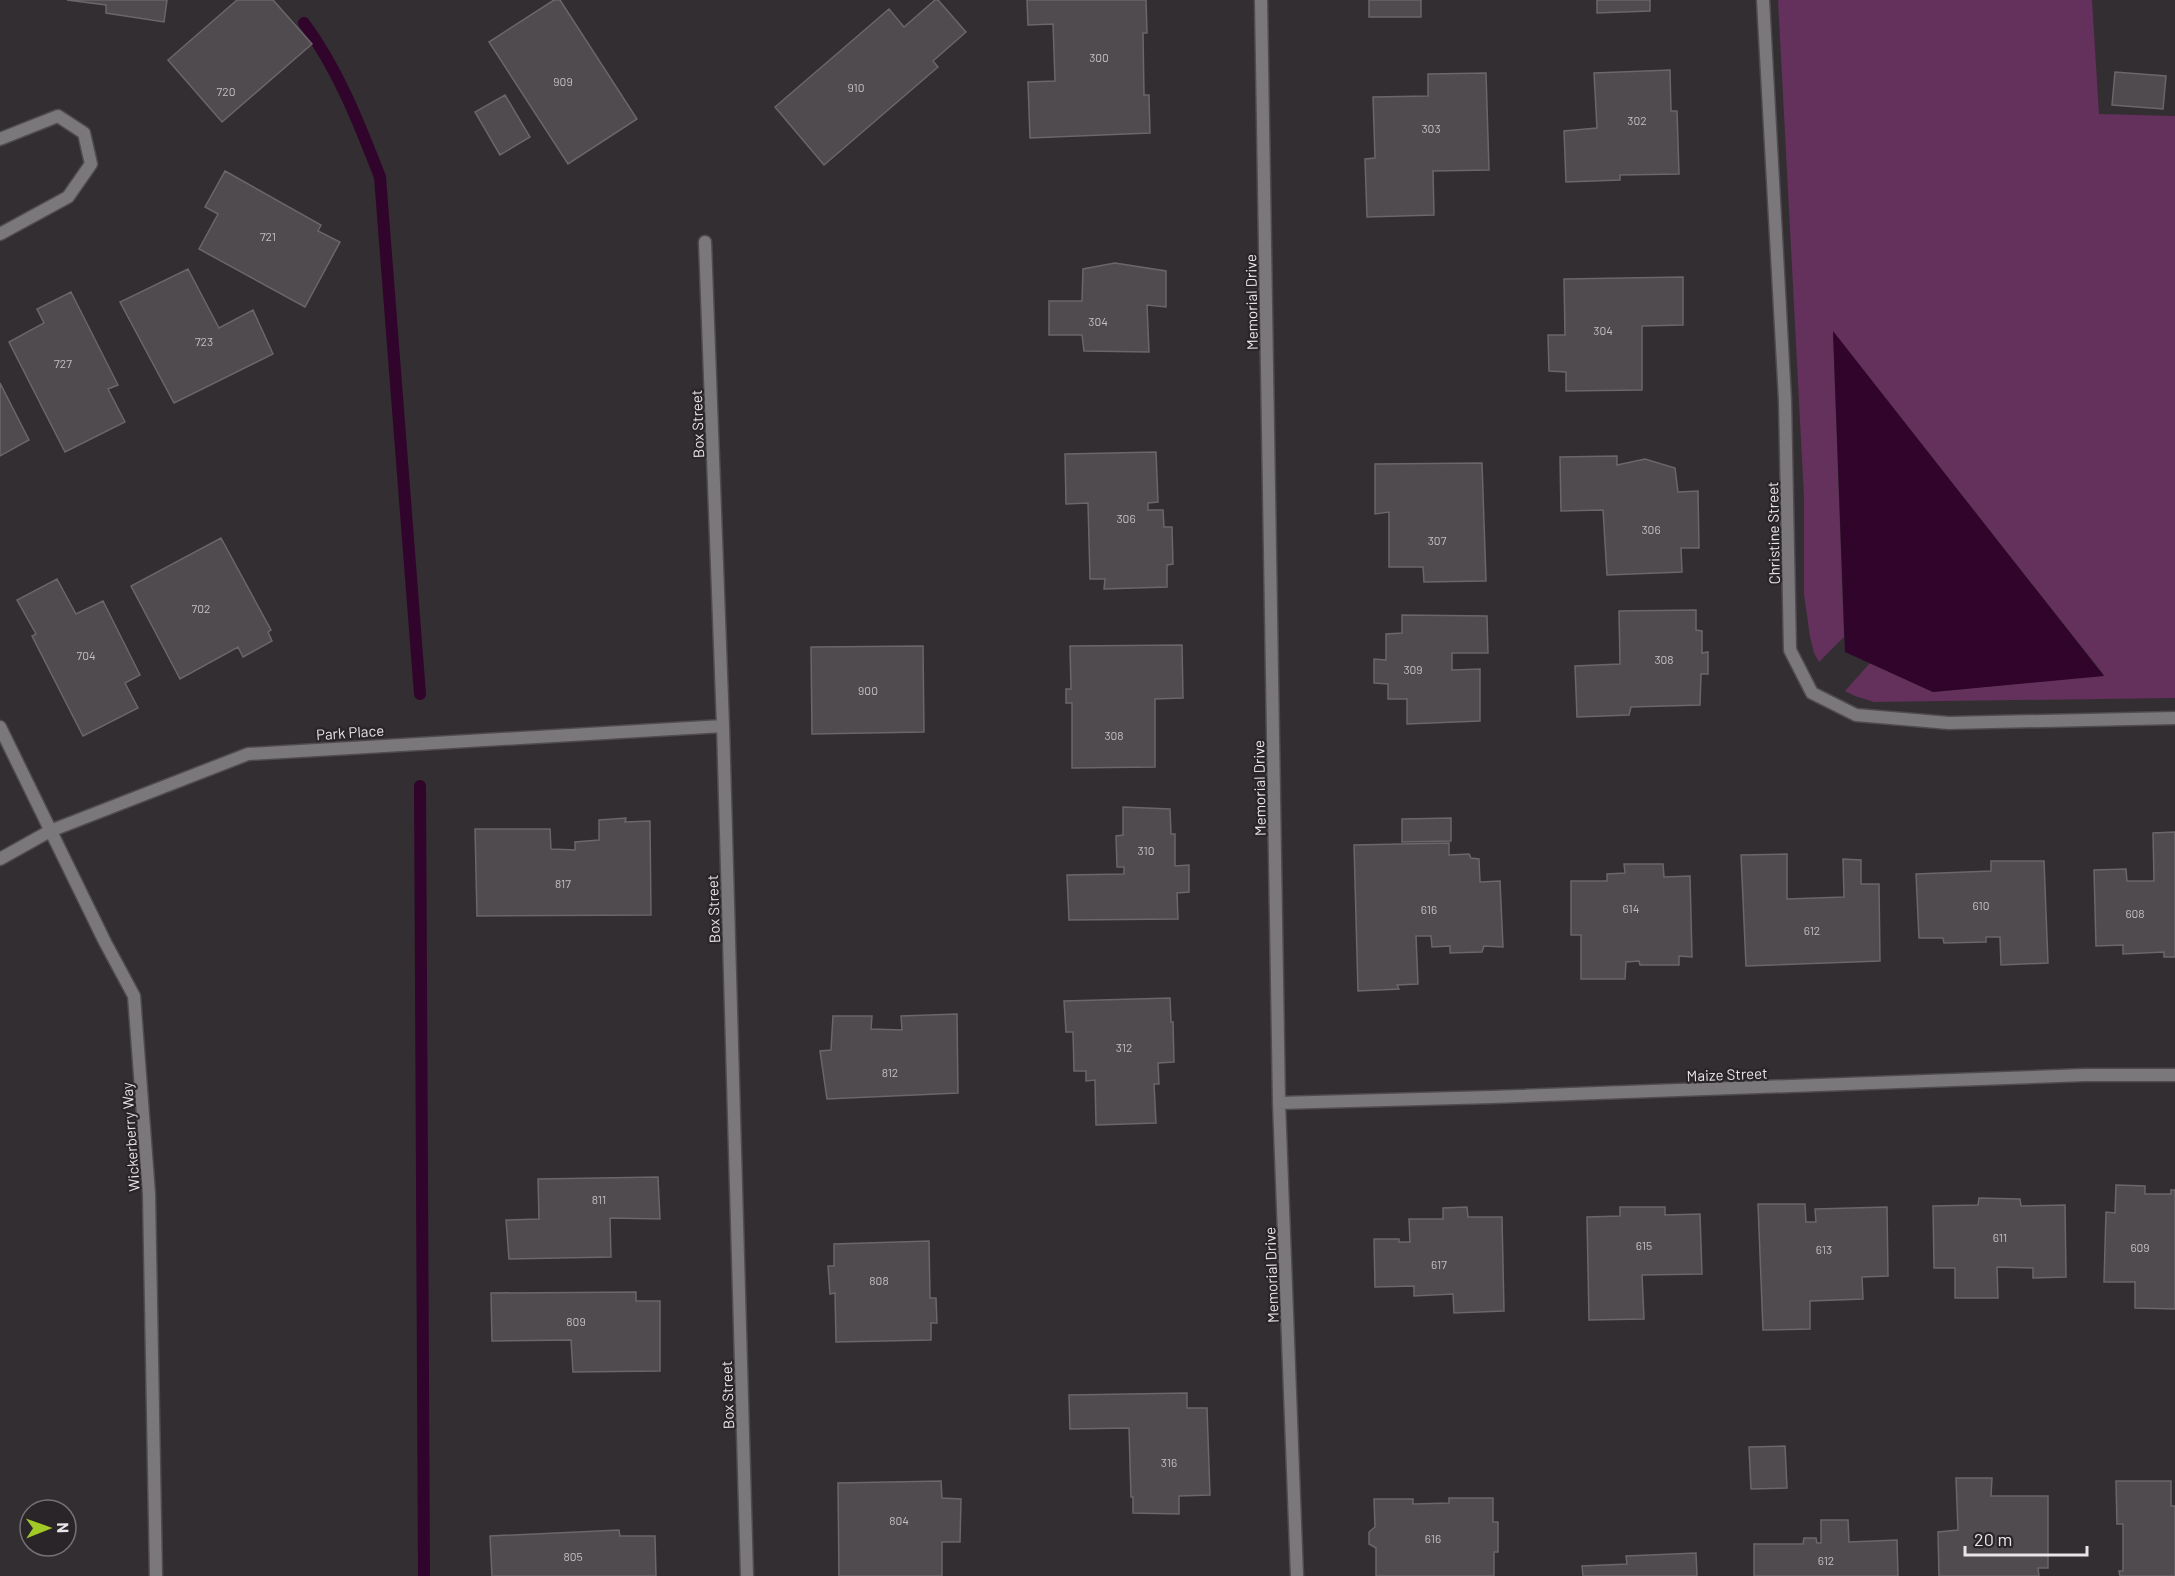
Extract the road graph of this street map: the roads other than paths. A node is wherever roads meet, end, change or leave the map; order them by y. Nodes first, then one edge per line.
1 (1261, 0) edge
2 (1763, 0) edge
3 (0, 139) edge
4 (0, 234) edge
5 (705, 242) dead end
6 (2175, 718) edge
7 (723, 726) junction
8 (0, 727) edge
9 (50, 831) junction
10 (0, 859) edge
11 (2175, 1075) edge
12 (1279, 1103) junction
13 (156, 1576) edge
14 (747, 1576) edge
15 (1297, 1576) edge

1 - 12 street, Memorial Drive
2 - 6 street, Christine Street
3 - 4 street
5 - 7 street, Box Street
7 - 9 street, Park Place
7 - 14 street, Box Street
8 - 9 street, Wickerberry Way
9 - 10 street, Park Place
9 - 13 street, Wickerberry Way
11 - 12 street, Maize Street
12 - 15 street, Memorial Drive

